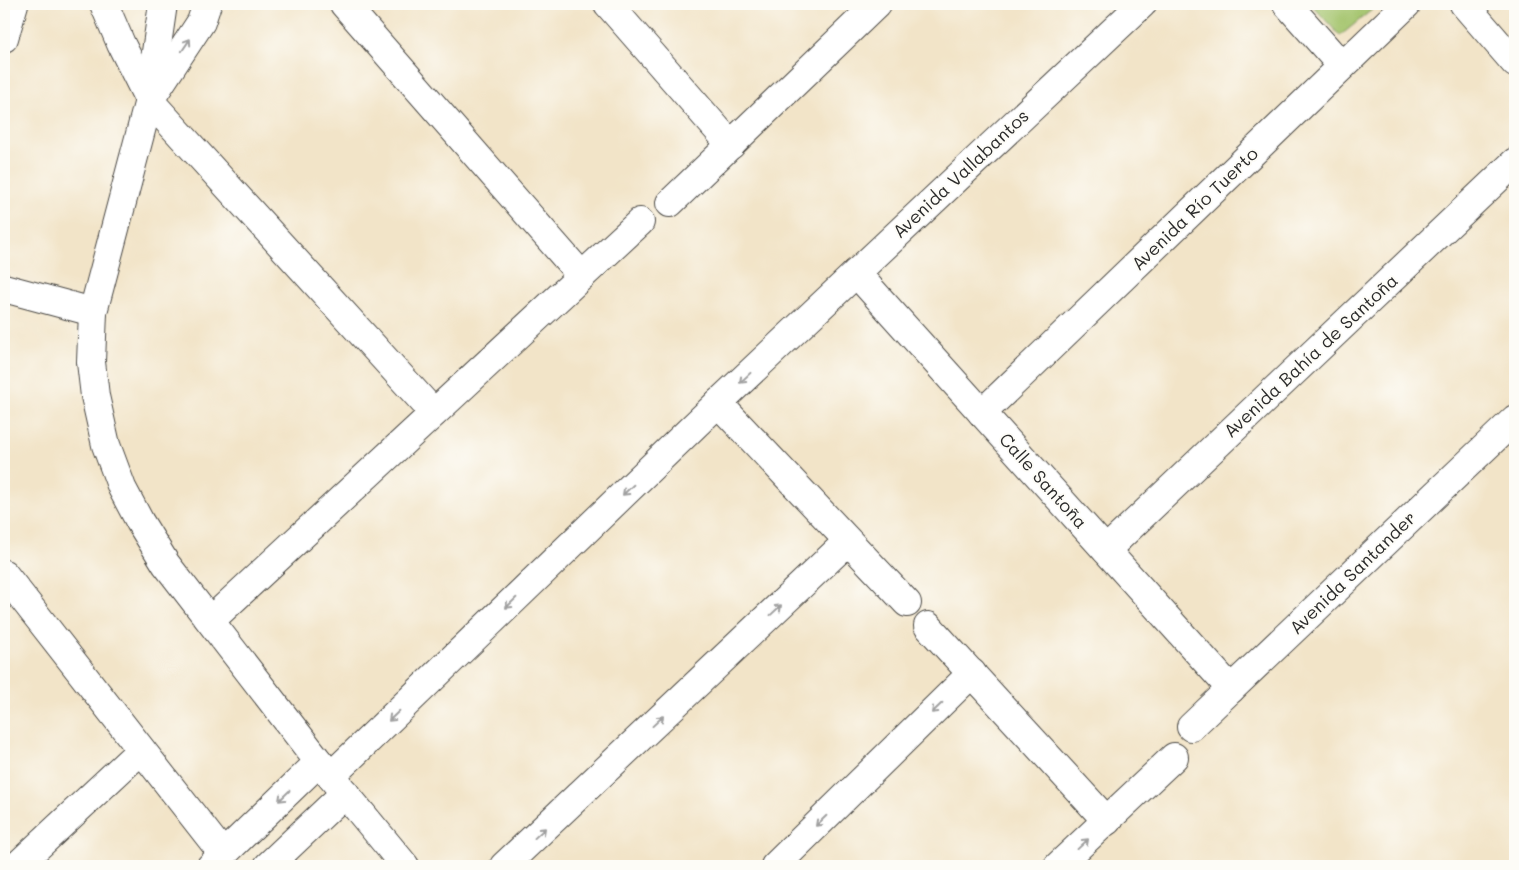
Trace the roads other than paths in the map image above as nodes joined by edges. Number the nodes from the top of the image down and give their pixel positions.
1 (14, 4) edge
2 (104, 4) edge
3 (163, 4) edge
4 (207, 4) edge
5 (344, 4) edge
6 (877, 4) edge
7 (1142, 4) edge
8 (1287, 4) edge
9 (1407, 4) edge
10 (1464, 4) edge
11 (611, 5) edge
12 (4, 38) edge
13 (1515, 63) edge
14 (1342, 66) junction
15 (149, 100) junction
16 (731, 145) junction
17 (1515, 162) edge
18 (670, 203) dead end
19 (640, 222) dead end
20 (856, 273) junction
21 (582, 276) junction
22 (4, 288) edge
23 (92, 312) junction
24 (718, 403) junction
25 (434, 413) junction
26 (982, 413) junction
27 (1515, 419) edge
28 (847, 542) junction
29 (1106, 550) junction
30 (4, 574) edge
31 (907, 603) dead end
32 (211, 620) junction
33 (928, 626) dead end
34 (972, 673) junction
35 (1231, 688) junction
36 (1191, 727) dead end
37 (141, 750) junction
38 (1174, 757) dead end
39 (332, 777) junction
40 (1107, 821) junction
41 (217, 860) edge
42 (17, 866) edge
43 (268, 866) edge
44 (405, 866) edge
45 (504, 866) edge
46 (775, 866) edge
47 (1058, 866) edge

1 - 12 street
2 - 15 street
3 - 15 street
15 -> 4 street
5 - 21 street
6 - 16 street
7 - 20 street, Avenida Vallabantos
8 - 14 street
9 - 14 street, Avenida Río Tuerto
10 - 13 street
11 - 16 street
14 - 26 street, Avenida Río Tuerto
15 - 23 street
15 - 25 street
16 - 18 street
17 - 29 street, Avenida Bahía de Santoña
19 - 21 street
20 -> 24 street, Avenida Vallabantos
20 - 26 street, Calle Santoña
21 - 25 street
22 - 23 street
23 - 32 street
24 - 28 street
24 -> 39 street, Avenida Vallabantos
25 - 32 street
26 - 29 street, Calle Santoña
27 - 35 street, Avenida Santander
28 - 31 street
45 -> 28 street
29 - 35 street, Calle Santoña
30 - 37 street
32 - 39 street
33 - 34 street
34 - 40 street
34 -> 46 street
35 - 36 street, Avenida Santander
37 - 41 street
37 - 42 street
38 - 40 street
39 -> 41 street
39 - 43 street
39 - 44 street
47 -> 40 street

